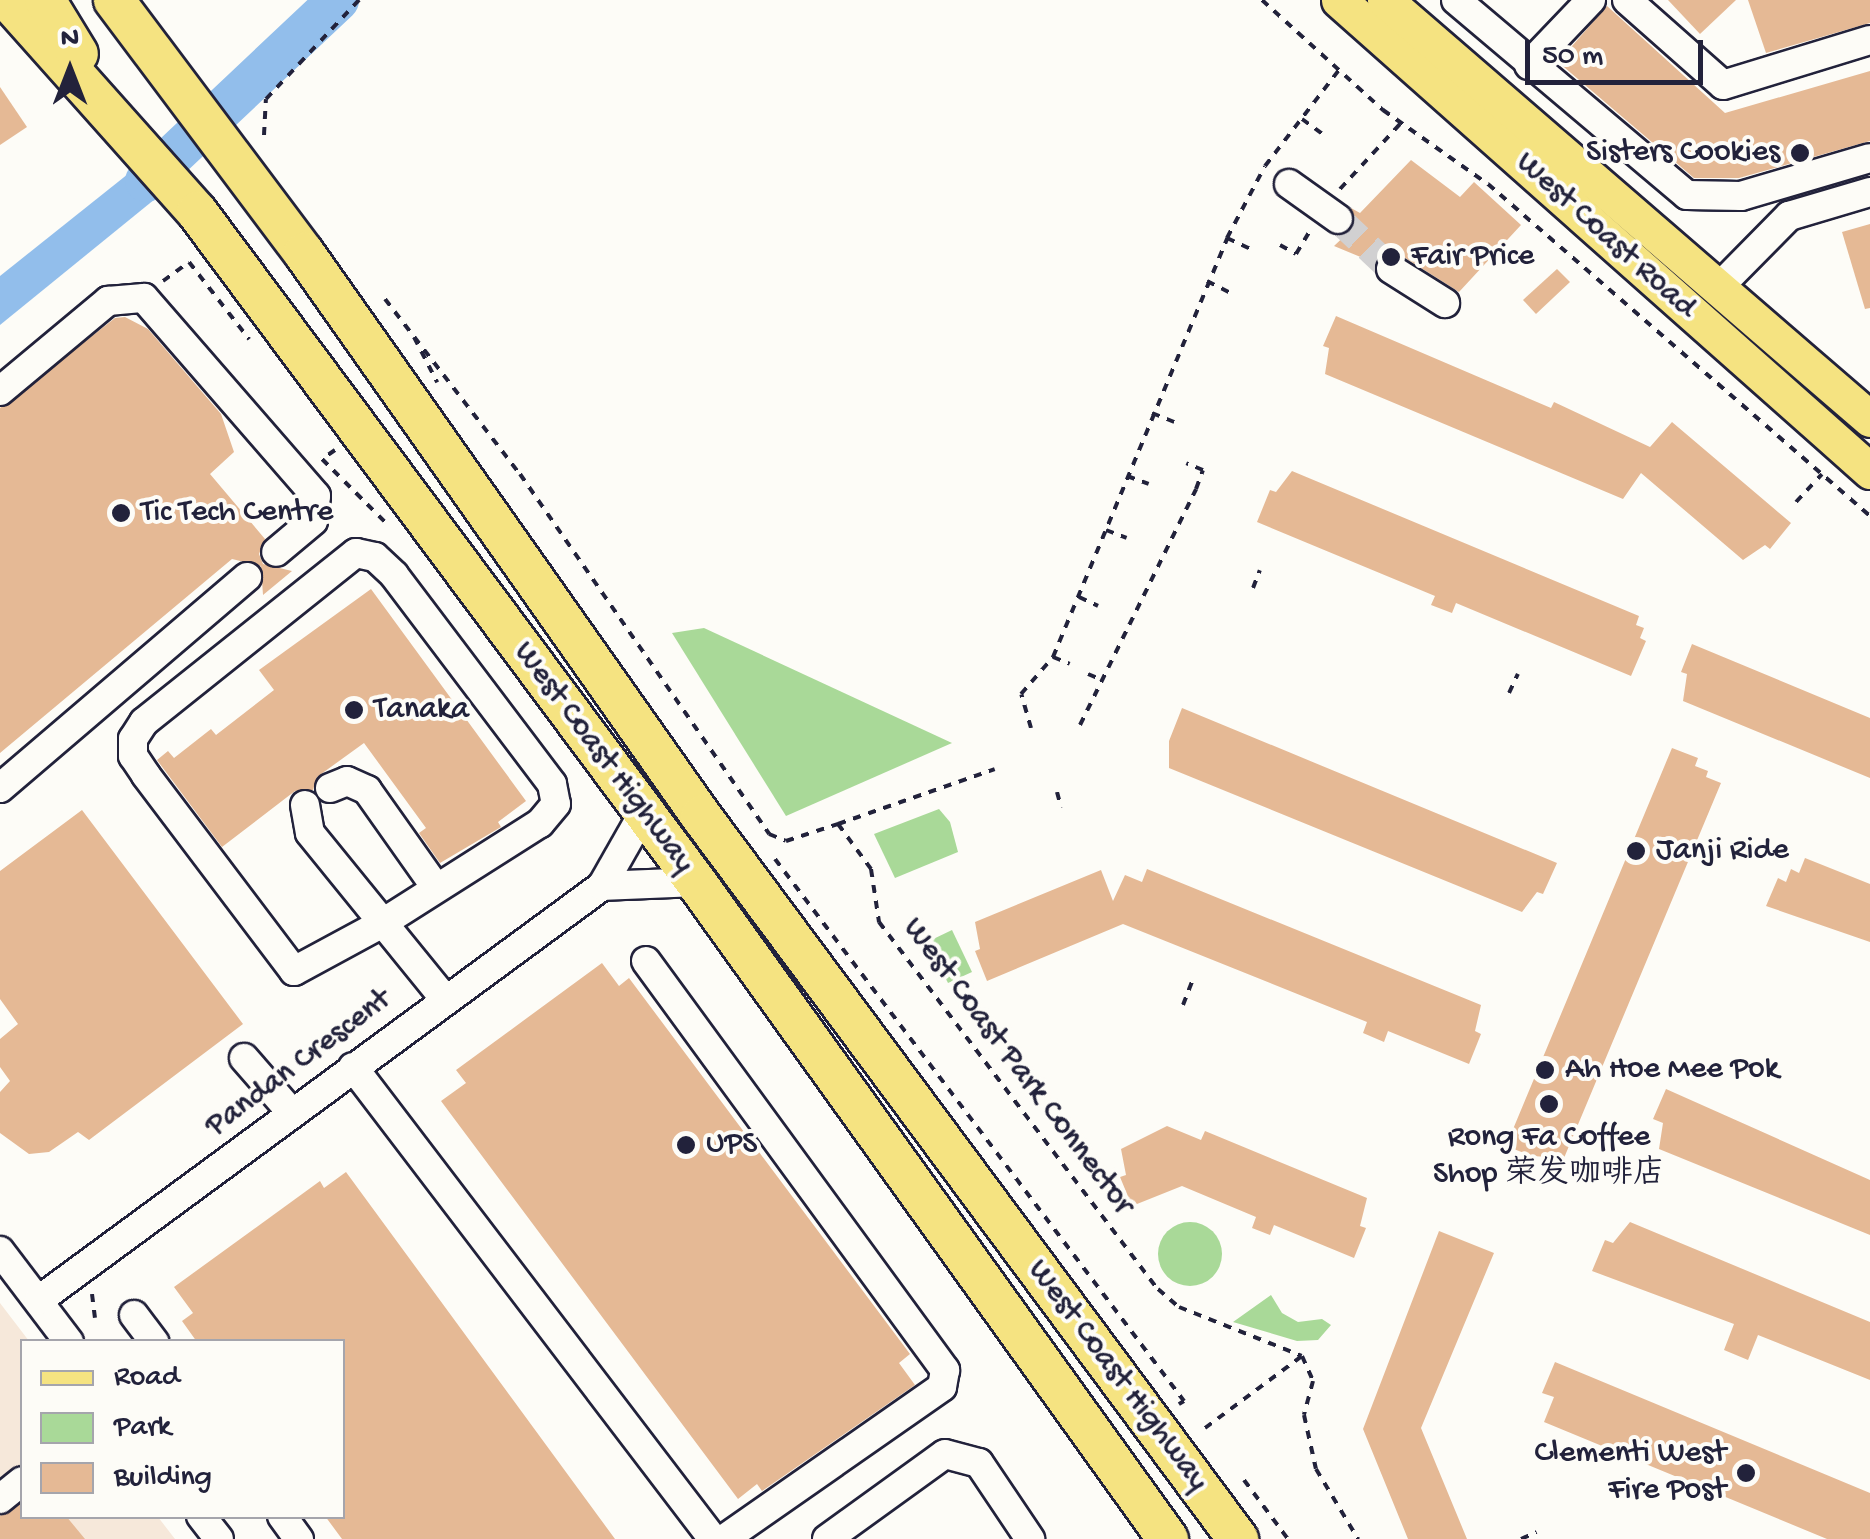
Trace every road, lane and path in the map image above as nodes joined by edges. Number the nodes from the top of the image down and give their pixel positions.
1 (8, 0) edge
2 (45, 0) edge
3 (94, 0) edge
4 (114, 0) edge
5 (360, 0) edge
6 (1262, 0) edge
7 (1340, 0) edge
8 (1384, 0) edge
9 (1456, 0) edge
10 (1590, 0) edge
11 (1627, 0) edge
12 (1870, 40) edge
13 (1339, 70) junction
14 (1537, 73) junction
15 (167, 77) junction
16 (93, 90) junction
17 (1516, 112) junction
18 (1302, 118) junction
19 (264, 135) dead end
20 (1325, 136) dead end
21 (1870, 158) edge
22 (1585, 172) junction
23 (1288, 184) dead end
24 (1781, 184) junction
25 (1870, 192) edge
26 (1564, 200) junction
27 (1789, 216) junction
28 (1338, 219) tunnel mouth
29 (1227, 238) junction
30 (1251, 249) dead end
31 (1391, 269) tunnel mouth
32 (1208, 281) junction
33 (1717, 289) junction
34 (1231, 293) dead end
35 (144, 298) junction
36 (385, 299) dead end
37 (1445, 304) dead end
38 (410, 329) junction
39 (248, 339) dead end
40 (439, 387) dead end
41 (0, 392) edge
42 (1152, 413) junction
43 (1870, 420) edge
44 (1174, 422) dead end
45 (1186, 463) dead end
46 (1870, 471) edge
47 (1822, 474) junction
48 (1127, 476) junction
49 (1149, 484) dead end
50 (1796, 502) dead end
51 (1870, 516) edge
52 (1106, 530) junction
53 (1127, 538) dead end
54 (276, 552) dead end
55 (1260, 570) dead end
56 (248, 577) dead end
57 (1253, 588) dead end
58 (1079, 597) junction
59 (1098, 606) dead end
60 (1053, 657) junction
61 (1070, 664) dead end
62 (1088, 674) dead end
63 (1518, 674) dead end
64 (1102, 680) junction
65 (1509, 693) dead end
66 (1080, 725) dead end
67 (1031, 728) dead end
68 (995, 769) dead end
69 (0, 788) edge
70 (330, 788) dead end
71 (1057, 792) dead end
72 (305, 806) dead end
73 (1061, 807) dead end
74 (644, 812) junction
75 (838, 824) junction
76 (754, 831) dead end
77 (696, 882) junction
78 (435, 886) junction
79 (602, 886) junction
80 (381, 924) junction
81 (646, 962) dead end
82 (1192, 982) dead end
83 (445, 999) junction
84 (1183, 1004) dead end
85 (244, 1058) dead end
86 (353, 1067) junction
87 (292, 1113) junction
88 (0, 1251) edge
89 (1032, 1263) junction
90 (994, 1296) junction
91 (39, 1300) junction
92 (134, 1315) dead end
93 (67, 1339) edge
94 (152, 1339) edge
95 (1302, 1356) junction
96 (1184, 1401) dead end
97 (1205, 1428) dead end
98 (1244, 1480) dead end
99 (20, 1483) edge
100 (0, 1500) edge
101 (1537, 1532) dead end
102 (713, 1539) edge
103 (724, 1539) edge
104 (827, 1539) edge
105 (1030, 1539) edge
106 (1168, 1539) edge
107 (1238, 1539) edge
108 (1288, 1539) edge
109 (1358, 1539) edge
110 (1522, 1539) edge

1 - 16 highway, West Coast Highway
2 - 16 highway
3 - 15 highway
4 - 15 highway, West Coast Highway
5 - 19 path
6 - 13 path
7 - 26 main road, West Coast Road
8 - 17 main road, West Coast Road
9 - 14 street
10 - 14 street
11 - 12 street
13 - 18 path
13 - 47 path
14 - 17 street
14 - 24 street
15 - 89 highway, West Coast Highway
16 - 74 highway, West Coast Highway
17 - 22 main road, West Coast Road
18 - 20 path
18 - 29 path
21 - 24 street
22 - 26 main road
22 - 33 main road, West Coast Road
23 - 28 street
24 - 27 street
25 - 27 street
26 - 46 main road, West Coast Road
27 - 33 street
29 - 30 path
29 - 32 path
31 - 37 street
32 - 34 path
32 - 42 path
33 - 43 main road, West Coast Road
35 - 39 path
35 - 41 street
35 - 54 street
36 - 38 path
38 - 40 path
38 - 75 path
42 - 44 path
42 - 48 path
45 - 64 path
47 - 50 path
47 - 51 path
48 - 49 path
48 - 52 path
52 - 53 path
52 - 58 path
55 - 57 path
56 - 69 street
58 - 59 path
58 - 60 path
60 - 61 path
60 - 67 path
62 - 64 path
63 - 65 path
64 - 66 path
68 - 75 path
70 - 78 street
71 - 73 path
72 - 80 street
74 - 77 highway, West Coast Highway
74 - 79 street, Pandan Crescent
75 - 95 path, West Coast Park Connector
76 - 96 path
77 - 79 street
77 - 90 highway, West Coast Highway
78 - 80 street
78 - 80 street
79 - 83 street, Pandan Crescent
80 - 83 street
81 - 103 street
82 - 84 path
83 - 86 street, Pandan Crescent
85 - 87 street
86 - 87 street, Pandan Crescent
86 - 102 street
87 - 91 street, Pandan Crescent
88 - 91 street
89 - 90 highway
89 - 107 highway, West Coast Highway
90 - 106 highway, West Coast Highway
91 - 93 street
92 - 94 street
95 - 97 path
95 - 109 path
98 - 108 path
99 - 100 street
101 - 110 path
104 - 105 street

